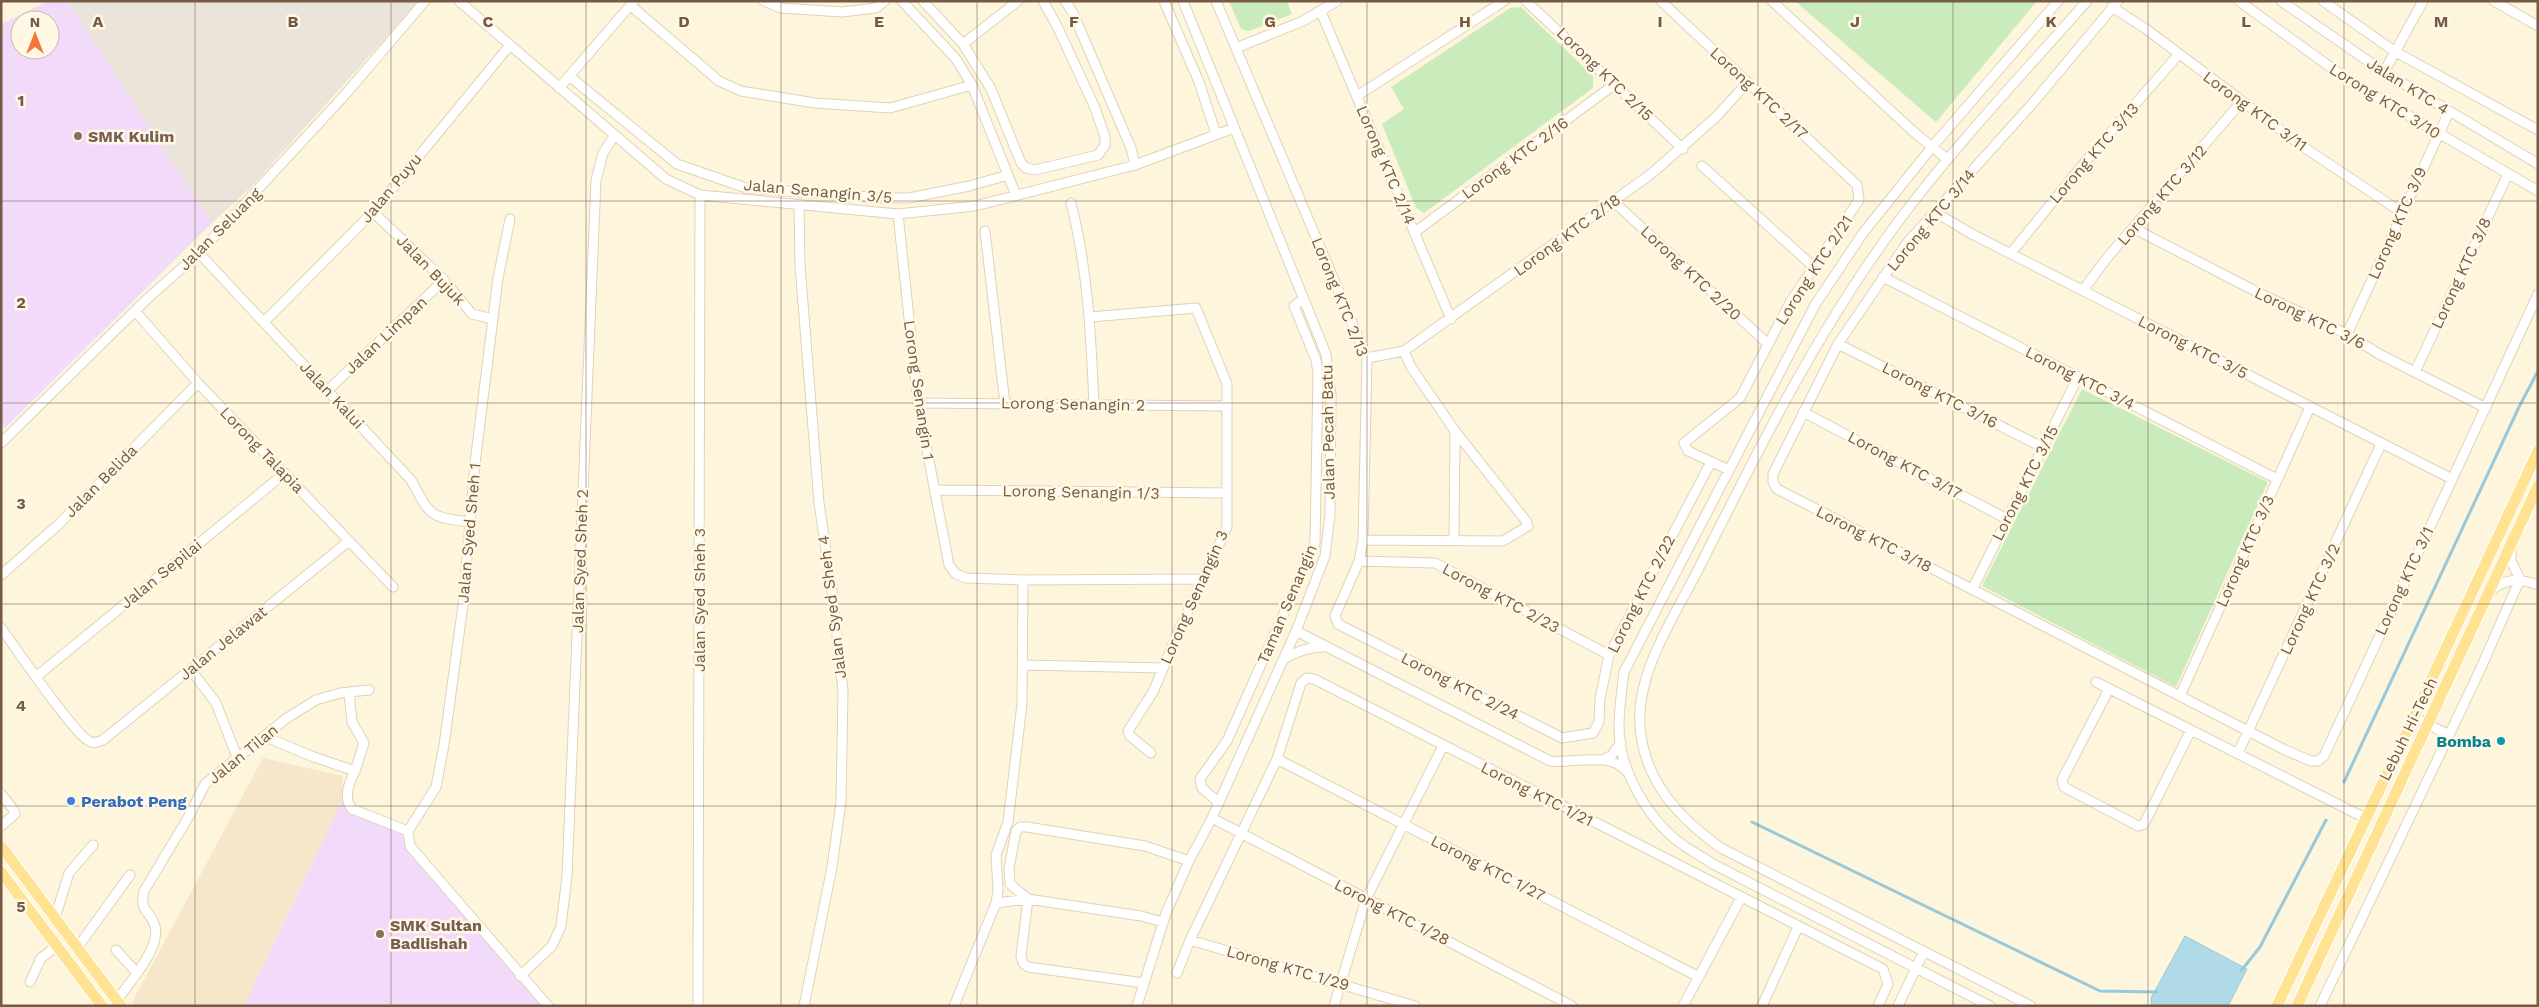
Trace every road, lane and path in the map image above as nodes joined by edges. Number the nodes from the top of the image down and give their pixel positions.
1 (425, 1) edge
2 (459, 1) edge
3 (764, 1) edge
4 (885, 1) edge
5 (902, 1) edge
6 (923, 1) edge
7 (1018, 1) edge
8 (1043, 1) edge
9 (1065, 1) edge
10 (1164, 1) edge
11 (1183, 1) edge
12 (1216, 1) edge
13 (1337, 1) edge
14 (1504, 1) edge
15 (1526, 1) edge
16 (1661, 1) edge
17 (1772, 1) edge
18 (2058, 1) edge
19 (2086, 1) edge
20 (2239, 1) edge
21 (2282, 1) edge
22 (2323, 1) edge
23 (2423, 1) edge
24 (2494, 1) edge
25 (632, 3) edge
26 (2115, 4) edge
27 (1321, 12) junction
28 (2538, 26) edge
29 (964, 44) junction
30 (510, 45) junction
31 (1236, 48) junction
32 (2394, 50) junction
33 (2179, 54) junction
34 (2384, 72) junction
35 (569, 76) junction
36 (1748, 82) junction
37 (1615, 84) junction
38 (972, 85) junction
39 (559, 88) junction
40 (1357, 96) junction
41 (1109, 102) junction
42 (2242, 102) junction
43 (1095, 108) junction
44 (2449, 112) junction
45 (1234, 128) junction
46 (2538, 130) edge
47 (1009, 134) junction
48 (1216, 134) junction
49 (2438, 134) junction
50 (615, 135) junction
51 (994, 141) junction
52 (1932, 148) junction
53 (1682, 149) junction
54 (1947, 159) junction
55 (1135, 164) junction
56 (2538, 164) edge
57 (1702, 166) dead end
58 (2508, 174) junction
59 (1008, 175) junction
60 (1857, 185) joint
61 (2538, 191) edge
62 (700, 195) junction
63 (1016, 195) junction
64 (1614, 202) junction
65 (1071, 203) dead end
66 (799, 205) junction
67 (373, 212) junction
68 (1935, 212) junction
69 (2401, 212) junction
70 (898, 214) junction
71 (510, 220) dead end
72 (2133, 228) junction
73 (985, 231) dead end
74 (1414, 232) junction
75 (199, 253) junction
76 (2011, 253) junction
77 (1815, 268) junction
78 (1883, 277) junction
79 (444, 280) junction
80 (2083, 290) junction
81 (2538, 294) edge
82 (1302, 300) junction
83 (135, 311) junction
84 (1090, 317) junction
85 (1451, 319) junction
86 (493, 320) junction
87 (264, 322) junction
88 (2347, 334) junction
89 (1768, 344) junction
90 (1838, 344) junction
91 (1404, 351) junction
92 (1367, 358) junction
93 (2415, 372) junction
94 (2078, 377) junction
95 (198, 383) junction
96 (328, 390) junction
97 (918, 403) junction
98 (1006, 404) junction
99 (1094, 405) junction
100 (1227, 406) junction
101 (2310, 407) junction
102 (2486, 408) junction
103 (1803, 412) junction
104 (1455, 431) junction
105 (1, 443) edge
106 (2381, 444) junction
107 (2042, 447) junction
108 (2538, 451) edge
109 (1711, 462) junction
110 (1729, 470) junction
111 (285, 473) junction
112 (2277, 479) junction
113 (2452, 479) junction
114 (2538, 486) edge
115 (1777, 489) joint
116 (935, 490) junction
117 (1227, 493) junction
118 (2007, 519) junction
119 (470, 522) junction
120 (1364, 540) junction
121 (1454, 540) junction
122 (349, 541) junction
123 (2511, 544) junction
124 (1359, 561) junction
125 (1, 575) edge
126 (1203, 579) junction
127 (2520, 579) junction
128 (1022, 580) junction
129 (2538, 586) edge
130 (393, 587) dead end
131 (1972, 590) junction
132 (2487, 594) junction
133 (1335, 616) joint
134 (1, 628) edge
135 (1296, 632) junction
136 (1326, 647) junction
137 (1609, 655) junction
138 (1284, 659) junction
139 (1023, 665) junction
140 (1163, 668) junction
141 (191, 670) junction
142 (37, 676) junction
143 (2096, 682) dead end
144 (2109, 689) junction
145 (369, 690) dead end
146 (349, 692) junction
147 (2180, 696) junction
148 (2414, 717) junction
149 (2428, 725) junction
150 (2191, 730) junction
151 (2248, 730) junction
152 (1593, 733) joint
153 (2447, 734) junction
154 (266, 737) junction
155 (1621, 742) junction
156 (1443, 746) junction
157 (1151, 753) dead end
158 (2238, 753) junction
159 (238, 758) junction
160 (1278, 758) junction
161 (1603, 760) junction
162 (355, 771) junction
163 (1631, 778) junction
164 (1, 794) edge
165 (1219, 803) junction
166 (1212, 818) junction
167 (2365, 818) junction
168 (1404, 824) junction
169 (1, 826) edge
170 (1243, 834) junction
171 (408, 835) junction
172 (93, 845) dead end
173 (1, 846) edge
174 (1189, 861) junction
175 (1, 872) edge
176 (130, 875) dead end
177 (1366, 898) junction
178 (1741, 898) junction
179 (1028, 900) junction
180 (996, 903) junction
181 (54, 918) junction
182 (1162, 922) junction
183 (1798, 927) junction
184 (1190, 940) junction
185 (57, 946) junction
186 (77, 948) junction
187 (116, 950) dead end
188 (1924, 951) junction
189 (1916, 967) junction
190 (137, 973) junction
191 (1177, 973) dead end
192 (520, 976) junction
193 (1699, 977) junction
194 (30, 982) dead end
195 (1144, 983) junction
196 (1340, 984) junction
197 (119, 1003) edge
198 (102, 1006) edge
199 (548, 1006) edge
200 (698, 1006) edge
201 (804, 1006) edge
202 (954, 1006) edge
203 (1137, 1006) edge
204 (1334, 1006) edge
205 (1416, 1006) edge
206 (1572, 1006) edge
207 (1683, 1006) edge
208 (1762, 1006) edge
209 (1878, 1006) edge
210 (1898, 1006) edge
211 (1990, 1006) edge
212 (2031, 1006) edge
213 (2277, 1006) edge
214 (2297, 1006) edge
215 (2320, 1006) edge

1 - 75 street, Jalan Seluang
2 - 30 street
3 - 4 street
5 - 38 street
6 - 29 street
7 - 29 street
8 - 43 street
9 - 41 street
10 - 48 street
11 - 45 street, Jalan Pecah Batu
12 - 31 street, Lorong KTC 2/13
13 - 27 street
14 - 40 street
15 - 37 street, Lorong KTC 2/15
16 - 36 street, Lorong KTC 2/17
17 - 52 street
18 - 52 street
19 - 54 street
20 - 49 street, Lorong KTC 3/10
21 - 34 street, Jalan KTC 4
22 - 32 street
23 - 32 street
24 - 28 street
25 - 35 street
25 - 38 street
26 - 33 street, Lorong KTC 3/11
26 - 68 street, Lorong KTC 3/14
27 - 31 street
27 - 40 street, Lorong KTC 2/14
29 - 47 street
30 - 39 street
30 - 67 street, Jalan Puyu
31 - 92 street, Lorong KTC 2/13
32 - 34 street
32 - 46 street
33 - 42 street, Lorong KTC 3/11
33 - 76 street, Lorong KTC 3/13
34 - 44 street, Jalan KTC 4
35 - 39 street
35 - 59 street, Jalan Senangin 3/5
36 - 53 street, Lorong KTC 2/18
36 - 60 street, Lorong KTC 2/17
37 - 53 street, Lorong KTC 2/15
37 - 74 street, Lorong KTC 2/16
38 - 51 street
39 - 50 street
40 - 74 street, Lorong KTC 2/14
41 - 43 street
41 - 55 street
42 - 69 street, Lorong KTC 3/11
42 - 72 street, Lorong KTC 3/12
43 - 47 street
44 - 49 street, Lorong KTC 3/9
44 - 56 street, Jalan KTC 4
45 - 48 street
45 - 82 street, Jalan Pecah Batu
47 - 51 street
48 - 55 street
49 - 58 street, Lorong KTC 3/10
49 - 69 street, Lorong KTC 3/9
50 - 62 street
50 - 192 street, Jalan Syed Sheh 2
51 - 59 street
52 - 54 street
52 - 110 street
53 - 64 street, Lorong KTC 2/18
54 - 188 street
55 - 63 street
57 - 77 street
58 - 61 street, Lorong KTC 3/10
58 - 93 street, Lorong KTC 3/8
59 - 63 street
60 - 77 street, Lorong KTC 2/21
62 - 66 street
62 - 200 street, Jalan Syed Sheh 3
63 - 70 street
64 - 85 street, Lorong KTC 2/18
64 - 89 street, Lorong KTC 2/20
65 - 84 street
66 - 70 street
66 - 201 street, Jalan Syed Sheh 4
67 - 79 street, Jalan Bujuk
67 - 87 street, Jalan Puyu
68 - 76 street, Lorong KTC 3/5
68 - 78 street, Lorong KTC 3/14
69 - 88 street, Lorong KTC 3/9
70 - 97 street, Lorong Senangin 1
71 - 86 street, Jalan Syed Sheh 1
72 - 80 street, Lorong KTC 3/12
72 - 88 street, Lorong KTC 3/6
73 - 98 street
74 - 85 street, Lorong KTC 2/14
75 - 83 street, Jalan Seluang
75 - 87 street, Jalan Kalui
76 - 80 street, Lorong KTC 3/5
77 - 89 street, Lorong KTC 2/21
78 - 90 street, Lorong KTC 3/14
78 - 94 street, Lorong KTC 3/4
79 - 86 street, Jalan Bujuk
79 - 96 street, Jalan Limpan
80 - 101 street, Lorong KTC 3/5
81 - 102 street, Lorong KTC 3/1
82 - 135 street, Jalan Pecah Batu
82 - 165 street, Taman Senangin
83 - 95 street, Lorong Talapia
83 - 105 street, Jalan Seluang
84 - 99 street
84 - 100 street, Lorong Senangin 3
85 - 91 street, Lorong KTC 2/18
86 - 119 street, Jalan Syed Sheh 1
87 - 96 street, Jalan Kalui
88 - 93 street, Lorong KTC 3/6
89 - 109 street, Lorong KTC 2/21
90 - 103 street, Lorong KTC 3/14
90 - 107 street, Lorong KTC 3/16
91 - 92 street, Lorong KTC 2/18
91 - 104 street
92 - 120 street, Lorong KTC 2/13
93 - 102 street, Lorong KTC 3/6
94 - 107 street, Lorong KTC 3/15
94 - 112 street, Lorong KTC 3/4
95 - 111 street, Lorong Talapia
95 - 125 street, Jalan Belida
96 - 119 street, Jalan Kalui
97 - 98 street, Lorong Senangin 2
97 - 116 street, Lorong Senangin 1
98 - 99 street, Lorong Senangin 2
99 - 100 street, Lorong Senangin 2
100 - 117 street, Lorong Senangin 3
101 - 106 street, Lorong KTC 3/5
101 - 112 street, Lorong KTC 3/3
102 - 113 street, Lorong KTC 3/1
103 - 115 street, Lorong KTC 3/14
103 - 118 street, Lorong KTC 3/17
104 - 121 street
104 - 121 street
106 - 113 street, Lorong KTC 3/5
106 - 151 street, Lorong KTC 3/2
107 - 118 street, Lorong KTC 3/15
108 - 148 main road, Lebuh Hi-Tech
109 - 110 street
109 - 137 street, Lorong KTC 2/22
110 - 155 street
111 - 122 street, Lorong Talapia
111 - 142 street, Jalan Sepilai
112 - 147 street, Lorong KTC 3/3
113 - 151 street, Lorong KTC 3/1
114 - 123 main road, Lebuh Hi-Tech
115 - 131 street, Lorong KTC 3/18
116 - 117 street, Lorong Senangin 1/3
116 - 128 street, Lorong Senangin 1
117 - 126 street, Lorong Senangin 3
118 - 131 street, Lorong KTC 3/15
119 - 171 street, Jalan Syed Sheh 1
120 - 121 street
120 - 124 street, Lorong KTC 2/13
122 - 130 street, Lorong Talapia
122 - 141 street, Jalan Jelawat
123 - 127 street
123 - 132 main road, Lebuh Hi-Tech
124 - 133 street, Lorong KTC 2/13
124 - 137 street, Lorong KTC 2/23
126 - 128 street
126 - 140 street, Lorong Senangin 3
127 - 129 street
127 - 132 street
127 - 153 street
128 - 139 street
131 - 147 street
132 - 149 main road, Lebuh Hi-Tech
133 - 152 street, Lorong KTC 2/24
134 - 142 street
135 - 136 street
135 - 138 street, Jalan Pecah Batu
136 - 138 street
136 - 161 street
137 - 152 street, Lorong KTC 2/22
138 - 165 street, Jalan Pecah Batu
139 - 140 street
139 - 180 street
140 - 157 street, Lorong Senangin 3
141 - 142 street, Jalan Jelawat
141 - 159 street
143 - 144 street
144 - 150 street
144 - 150 street
145 - 146 street, Jalan Tilan
146 - 154 street, Jalan Tilan
146 - 162 street
147 - 151 street
148 - 149 street
148 - 167 main road, Lebuh Hi-Tech
149 - 153 street
149 - 214 main road, Lebuh Hi-Tech
150 - 158 street
151 - 158 street, Lorong KTC 3/2
153 - 215 street
154 - 159 street, Jalan Tilan
154 - 162 street
155 - 161 street
155 - 163 street
156 - 160 street, Lorong KTC 1/21
156 - 168 street
156 - 178 street, Lorong KTC 1/21
158 - 167 street
159 - 190 street, Jalan Tilan
160 - 168 street, Lorong KTC 1/27
160 - 170 street, Lorong KTC 1/21
161 - 163 street
162 - 171 street
163 - 189 street
164 - 169 street
165 - 166 street, Jalan Pecah Batu
166 - 170 street, Lorong KTC 1/28
166 - 174 street, Jalan Pecah Batu
167 - 213 main road, Lebuh Hi-Tech
168 - 177 street
168 - 193 street, Lorong KTC 1/27
170 - 177 street, Lorong KTC 1/28
170 - 184 street, Lorong KTC 1/21
171 - 192 street
172 - 181 street
173 - 181 main road
174 - 179 street
174 - 182 street, Jalan Pecah Batu
175 - 185 main road
176 - 186 street
177 - 196 street
177 - 206 street, Lorong KTC 1/28
178 - 183 street, Lorong KTC 1/21
178 - 193 street
179 - 180 street
179 - 182 street
179 - 195 street
180 - 202 street
181 - 186 main road
182 - 195 street, Jalan Pecah Batu
183 - 208 street
183 - 209 street, Lorong KTC 1/21
184 - 191 street, Lorong KTC 1/21
184 - 196 street, Lorong KTC 1/29
185 - 194 street
185 - 198 main road
186 - 197 main road
187 - 190 street
188 - 189 street
188 - 212 street
189 - 210 street
189 - 211 street
190 - 197 street, Jalan Tilan
192 - 199 street
193 - 207 street
195 - 203 street, Jalan Pecah Batu
196 - 204 street
196 - 205 street, Lorong KTC 1/29

